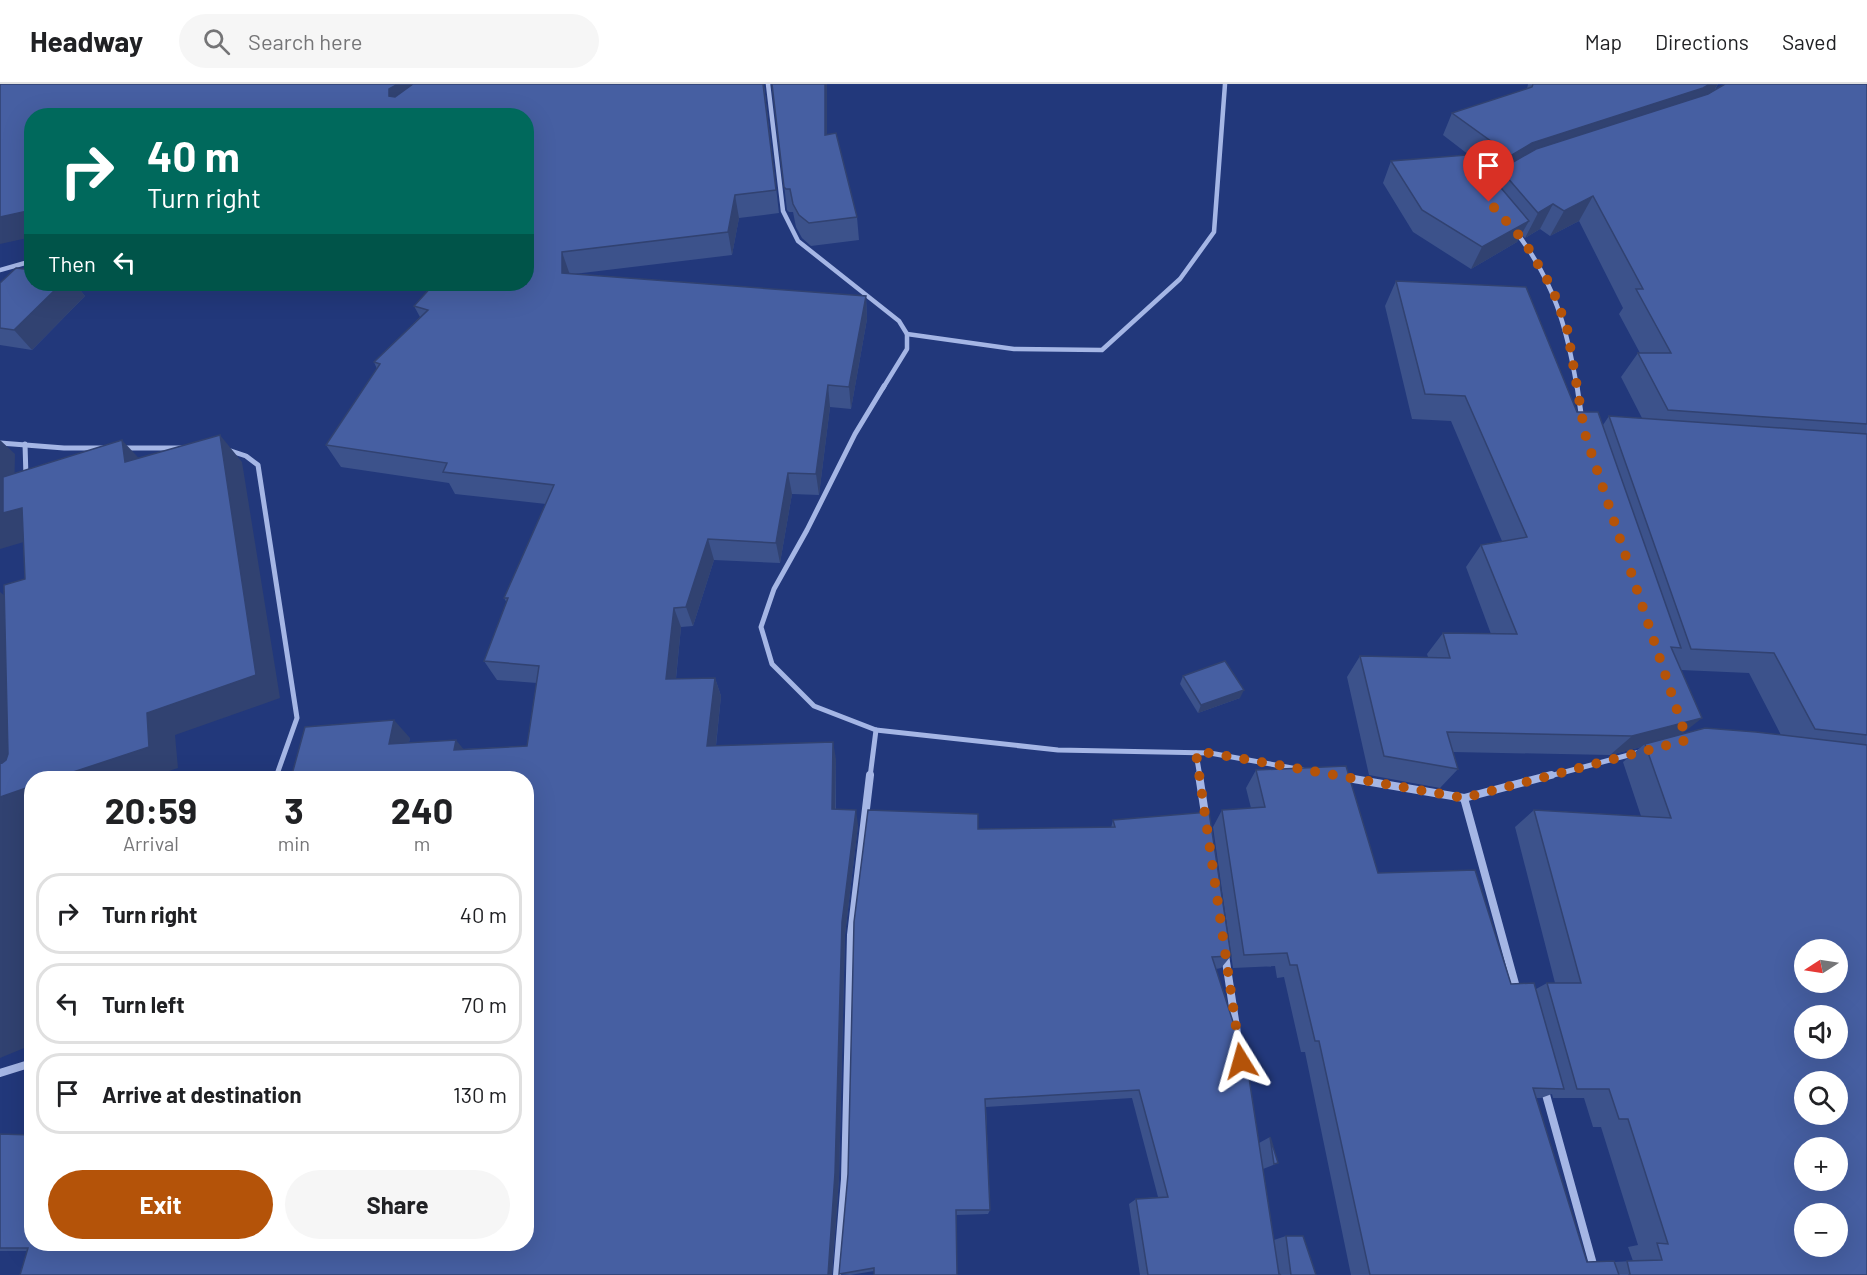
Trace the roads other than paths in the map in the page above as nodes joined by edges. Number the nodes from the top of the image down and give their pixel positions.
1 (768, 84) edge
2 (1225, 84) edge
3 (1510, 225) edge
4 (24, 263) edge
5 (0, 270) edge
6 (907, 334) junction
7 (1583, 422) edge
8 (0, 443) edge
9 (25, 444) junction
10 (190, 448) edge
11 (213, 448) edge
12 (27, 480) edge
13 (876, 730) junction
14 (1653, 748) edge
15 (1196, 753) junction
16 (278, 771) edge
17 (1316, 772) edge
18 (1339, 776) edge
19 (1464, 798) junction
20 (1206, 824) edge
21 (1224, 943) edge
22 (1520, 1002) edge
23 (1239, 1050) edge
24 (24, 1066) edge
25 (0, 1073) edge
26 (1542, 1082) edge
27 (837, 1275) edge
28 (1596, 1275) edge

1 - 6 street
2 - 6 street
3 - 7 street
4 - 5 street
6 - 13 street
8 - 9 street
9 - 10 street
9 - 12 street
11 - 16 street
13 - 15 street
13 - 27 street
14 - 19 street
15 - 17 street
15 - 20 street
18 - 19 street
19 - 22 street
21 - 23 street
24 - 25 street
26 - 28 street

